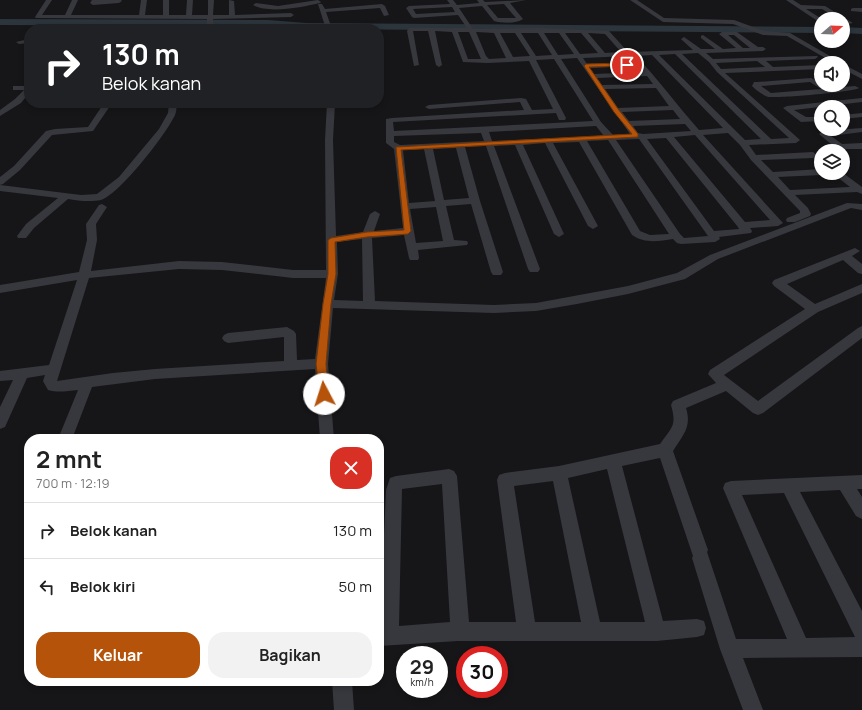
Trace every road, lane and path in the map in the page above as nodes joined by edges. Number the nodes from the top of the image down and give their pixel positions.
1 (49, 0) edge
2 (75, 0) edge
3 (119, 0) edge
4 (144, 0) edge
5 (166, 0) edge
6 (190, 0) edge
7 (211, 0) edge
8 (379, 0) edge
9 (523, 0) edge
10 (633, 0) edge
11 (789, 0) edge
12 (813, 0) edge
13 (231, 1) edge
14 (318, 1) edge
15 (94, 2) edge
16 (485, 2) edge
17 (508, 2) edge
18 (256, 4) dead end
19 (453, 4) edge
20 (382, 6) junction
21 (823, 6) junction
22 (288, 7) dead end
23 (800, 7) junction
24 (853, 10) dead end
25 (862, 10) edge
26 (324, 11) junction
27 (116, 12) junction
28 (833, 12) edge
29 (459, 13) junction
30 (386, 15) dead end
31 (291, 16) dead end
32 (814, 16) edge
33 (66, 17) junction
34 (86, 17) junction
35 (142, 17) junction
36 (166, 17) junction
37 (189, 17) junction
38 (232, 17) junction
39 (256, 17) junction
40 (210, 23) edge
41 (327, 24) edge
42 (431, 29) junction
43 (454, 29) junction
44 (471, 30) junction
45 (539, 30) junction
46 (496, 31) junction
47 (517, 31) junction
48 (561, 31) junction
49 (583, 31) junction
50 (703, 37) dead end
51 (684, 39) dead end
52 (24, 41) edge
53 (19, 42) dead end
54 (759, 49) junction
55 (721, 50) junction
56 (742, 50) junction
57 (699, 51) junction
58 (676, 52) junction
59 (653, 53) junction
60 (628, 54) junction
61 (603, 55) junction
62 (579, 56) junction
63 (827, 56) edge
64 (555, 57) junction
65 (814, 57) edge
66 (532, 58) junction
67 (759, 59) junction
68 (777, 59) junction
69 (511, 60) junction
70 (487, 61) junction
71 (711, 61) junction
72 (640, 64) junction
73 (416, 65) dead end
74 (439, 65) dead end
75 (586, 66) junction
76 (814, 67) edge
77 (772, 69) junction
78 (850, 70) edge
79 (719, 71) junction
80 (649, 74) junction
81 (593, 76) junction
82 (862, 77) edge
83 (659, 86) junction
84 (24, 87) edge
85 (600, 87) junction
86 (16, 88) dead end
87 (860, 89) edge
88 (850, 90) edge
89 (830, 91) joint
90 (24, 94) edge
91 (862, 100) edge
92 (850, 101) edge
93 (814, 105) edge
94 (429, 107) dead end
95 (105, 108) edge
96 (172, 108) edge
97 (331, 108) edge
98 (675, 108) junction
99 (616, 110) junction
100 (558, 111) junction
101 (529, 112) junction
102 (0, 114) edge
103 (862, 115) edge
104 (850, 116) edge
105 (814, 119) edge
106 (687, 121) junction
107 (598, 123) junction
108 (626, 124) junction
109 (566, 125) junction
110 (484, 130) junction
111 (729, 130) junction
112 (862, 130) edge
113 (698, 133) junction
114 (389, 134) junction
115 (638, 135) junction
116 (668, 135) junction
117 (610, 137) junction
118 (577, 139) junction
119 (547, 140) junction
120 (796, 140) junction
121 (518, 142) junction
122 (769, 142) junction
123 (489, 143) junction
124 (743, 144) junction
125 (460, 145) junction
126 (862, 146) edge
127 (428, 147) junction
128 (398, 148) junction
129 (813, 155) joint
130 (754, 158) junction
131 (814, 172) edge
132 (770, 175) junction
133 (847, 180) edge
134 (0, 182) edge
135 (0, 188) edge
136 (861, 190) edge
137 (787, 193) junction
138 (66, 196) junction
139 (475, 201) junction
140 (439, 204) junction
141 (406, 206) junction
142 (102, 207) dead end
143 (862, 207) edge
144 (375, 214) dead end
145 (778, 223) junction
146 (593, 226) dead end
147 (742, 226) junction
148 (408, 231) junction
149 (559, 234) dead end
150 (712, 234) junction
151 (367, 235) junction
152 (22, 236) dead end
153 (676, 236) junction
154 (331, 240) junction
155 (463, 243) dead end
156 (449, 244) junction
157 (411, 246) junction
158 (855, 251) dead end
159 (844, 255) junction
160 (414, 258) dead end
161 (534, 269) dead end
162 (862, 270) edge
163 (497, 272) dead end
164 (332, 274) junction
165 (84, 275) junction
166 (862, 288) edge
167 (0, 289) edge
168 (327, 304) junction
169 (370, 305) junction
170 (814, 309) junction
171 (862, 331) edge
172 (228, 338) dead end
173 (321, 364) junction
174 (291, 366) junction
175 (54, 369) junction
176 (22, 374) junction
177 (0, 376) edge
178 (87, 383) junction
179 (727, 385) junction
180 (0, 423) edge
181 (67, 434) edge
182 (327, 434) edge
183 (665, 450) junction
184 (613, 461) junction
185 (559, 473) junction
186 (862, 482) edge
187 (844, 483) junction
188 (788, 485) junction
189 (862, 511) edge
190 (697, 628) dead end
191 (862, 630) edge
192 (527, 631) junction
193 (592, 631) junction
194 (460, 632) junction
195 (657, 632) junction
196 (384, 636) edge
197 (862, 647) edge
198 (801, 648) junction
199 (730, 649) junction
200 (342, 686) edge
201 (344, 710) edge
202 (753, 710) edge

1 - 33 street
2 - 33 street
3 - 15 street
3 - 27 street
4 - 35 street
5 - 36 street
6 - 37 street
7 - 40 street
8 - 20 street
9 - 17 street
10 - 63 street
11 - 23 street
12 - 21 street
13 - 38 street
14 - 18 street
14 - 26 street
15 - 34 street
16 - 17 street
16 - 17 street
16 - 19 street
19 - 29 street
19 - 29 street
20 - 26 street
20 - 30 street
21 - 23 street
21 - 28 street
22 - 39 street
23 - 32 street
24 - 25 street
26 - 41 street
27 - 34 street
27 - 35 street
29 - 44 street
31 - 39 street
33 - 34 street
35 - 36 street
36 - 37 street
37 - 40 street
38 - 39 street
38 - 40 street
42 - 43 street
42 - 73 street
42 - 74 street
43 - 44 street
43 - 70 street
44 - 46 street
44 - 70 street
45 - 47 street
45 - 48 street
45 - 64 street
46 - 47 street
46 - 69 street
47 - 66 street
48 - 49 street
48 - 62 street
49 - 60 street
49 - 61 street
50 - 55 street
51 - 57 street
52 - 53 street
54 - 56 street
54 - 56 street
54 - 68 street
55 - 56 street
55 - 57 street
57 - 58 street
57 - 71 street
58 - 59 street
58 - 122 street
59 - 60 street
59 - 111 street
60 - 61 street
60 - 72 street
61 - 62 street
62 - 64 street
62 - 75 street
64 - 66 street
64 - 107 street
65 - 68 street
66 - 69 street
66 - 100 street
67 - 68 street
67 - 71 street
67 - 77 street
69 - 70 street
71 - 79 street
72 - 75 street
72 - 80 street
75 - 81 street
76 - 77 street
77 - 79 street
78 - 82 street
79 - 120 street
80 - 81 street
80 - 83 street
81 - 85 street
83 - 85 street
83 - 98 street
84 - 86 street
85 - 99 street
87 - 88 street
89 - 89 street
90 - 102 street
91 - 92 street
93 - 105 street
94 - 101 street
95 - 134 street
96 - 138 street
97 - 154 street
98 - 99 street
98 - 106 street
99 - 108 street
100 - 101 street
100 - 109 street
101 - 114 street
103 - 104 street
106 - 108 street
106 - 113 street
107 - 109 street
107 - 117 street
108 - 115 street
109 - 110 street
109 - 118 street
110 - 114 street
110 - 123 street
111 - 113 street
111 - 124 street
112 - 126 street
113 - 116 street
113 - 145 street
114 - 128 street
115 - 116 street
115 - 117 street
115 - 150 street
116 - 147 street
117 - 118 street
117 - 153 street
118 - 119 street
118 - 153 street
119 - 121 street
119 - 146 street
120 - 122 street
120 - 129 street
121 - 123 street
121 - 149 street
122 - 124 street
123 - 125 street
123 - 161 street
124 - 130 street
125 - 127 street
125 - 139 street
127 - 128 street
127 - 140 street
128 - 141 street
129 - 130 street
130 - 132 street
131 - 132 street
132 - 137 street
133 - 136 street
135 - 138 street
136 - 137 street
137 - 145 street
138 - 152 street
139 - 140 street
139 - 163 street
140 - 141 street
140 - 156 street
141 - 148 street
142 - 165 street
143 - 169 street
144 - 151 street
145 - 147 street
147 - 150 street
148 - 151 street
148 - 157 street
150 - 153 street
151 - 154 street
151 - 169 street
154 - 164 street
155 - 156 street
156 - 157 street
157 - 160 street
158 - 159 street
159 - 162 street
159 - 170 street
164 - 165 street
164 - 168 street
165 - 167 street
165 - 175 street
166 - 170 street
168 - 169 street
168 - 173 street
170 - 179 street
171 - 179 street
172 - 174 street
173 - 174 street
173 - 182 street
174 - 178 street
175 - 176 street
175 - 178 street
176 - 177 street
176 - 180 street
178 - 181 street
179 - 183 street
183 - 184 street
183 - 199 street
184 - 185 street
184 - 195 street
185 - 192 street
185 - 193 street
186 - 187 street
187 - 188 street
187 - 189 street
188 - 191 street
188 - 198 street
190 - 195 street
192 - 193 street
192 - 194 street
193 - 195 street
194 - 196 street
194 - 196 street
197 - 198 street
198 - 199 street
199 - 202 street
200 - 201 street

